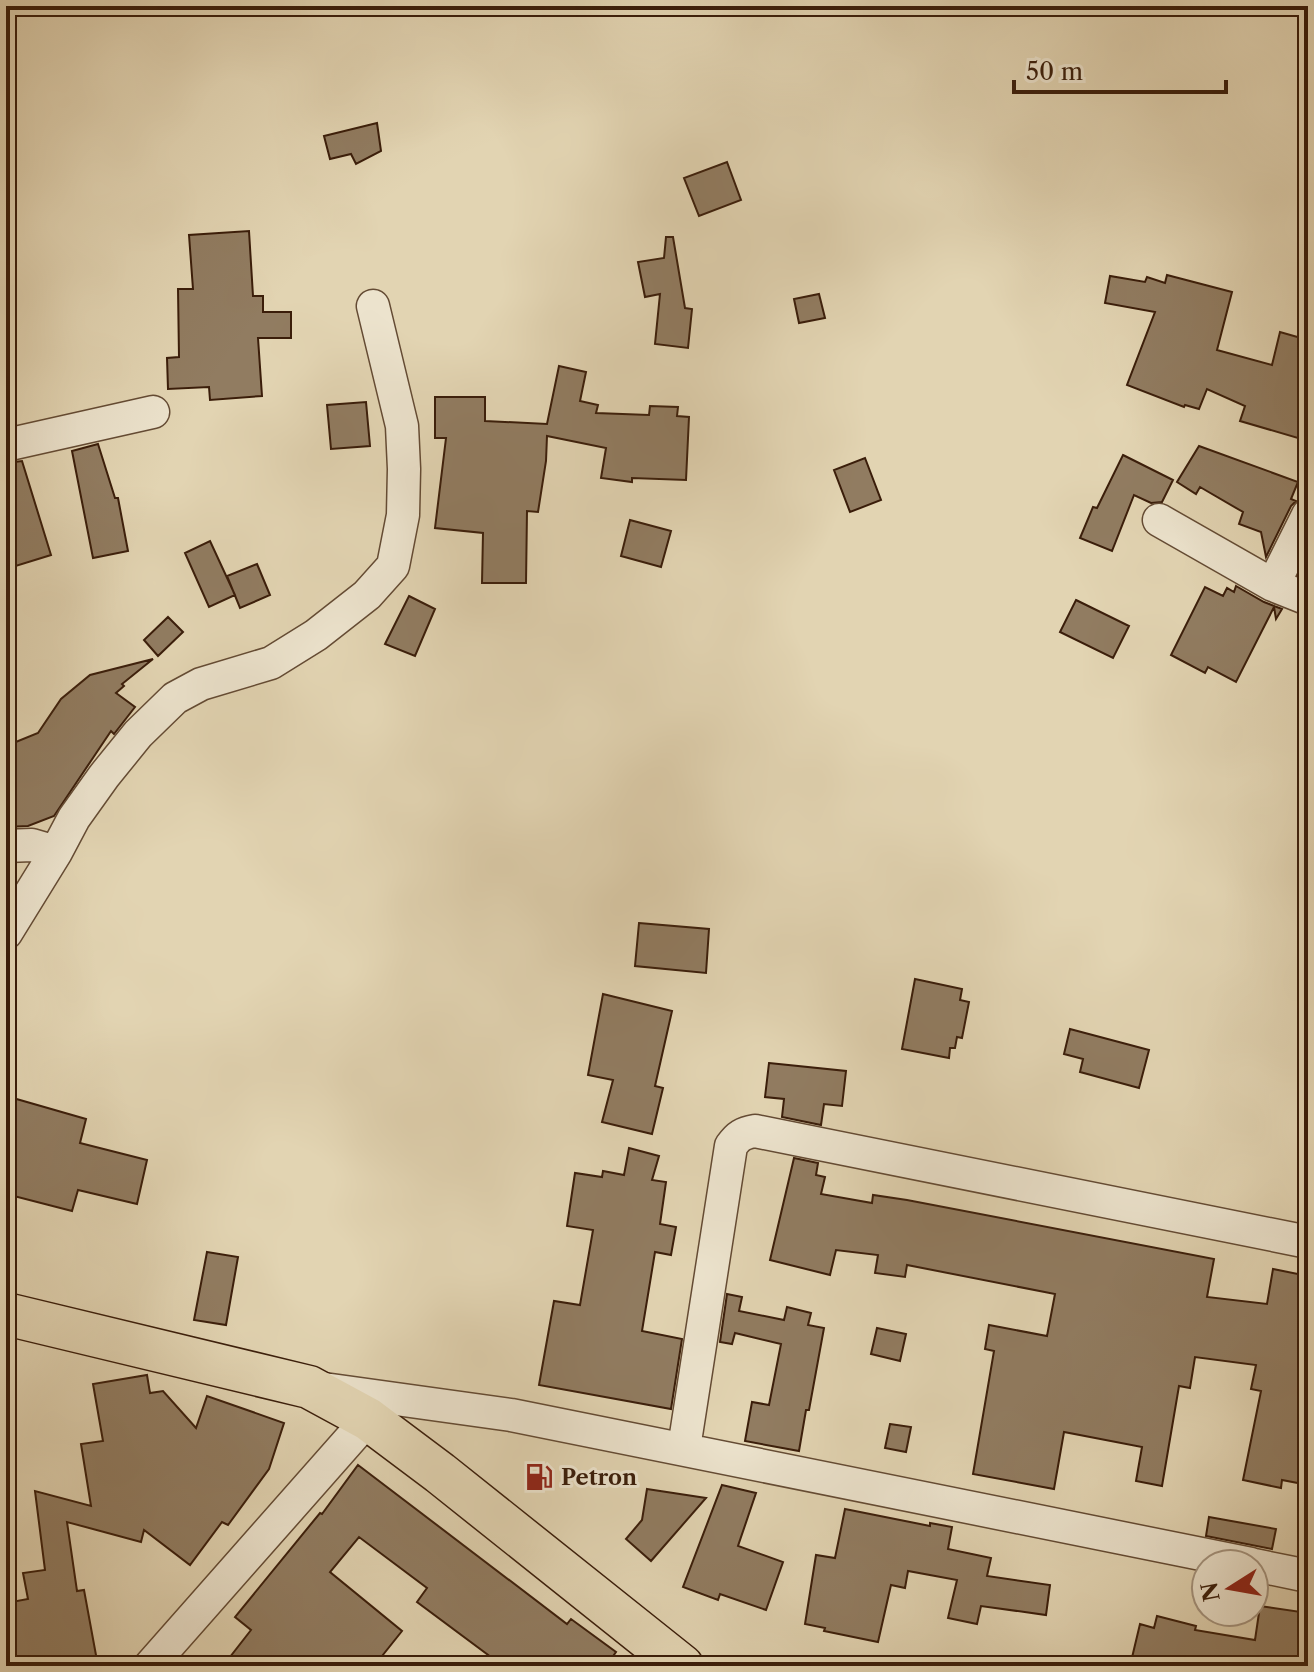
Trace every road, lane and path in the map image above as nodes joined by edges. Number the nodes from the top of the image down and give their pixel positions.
1 (373, 306) dead end
2 (153, 412) dead end
3 (6, 445) edge
4 (1308, 515) edge
5 (1159, 520) dead end
6 (1273, 585) junction
7 (1308, 599) edge
8 (6, 846) edge
9 (56, 852) junction
10 (6, 933) edge
11 (1308, 1242) edge
12 (6, 1314) edge
13 (309, 1387) junction
14 (368, 1419) junction
15 (684, 1448) junction
16 (1190, 1551) edge
17 (1270, 1568) edge
18 (1308, 1576) edge
19 (150, 1666) edge
20 (682, 1666) edge

1 - 9 street
2 - 3 street
4 - 6 street
5 - 6 street
6 - 7 street
8 - 9 street
9 - 10 street
11 - 15 street
12 - 13 main road
13 - 14 main road
13 - 15 street
14 - 19 street
14 - 20 main road
15 - 16 street
17 - 18 street

